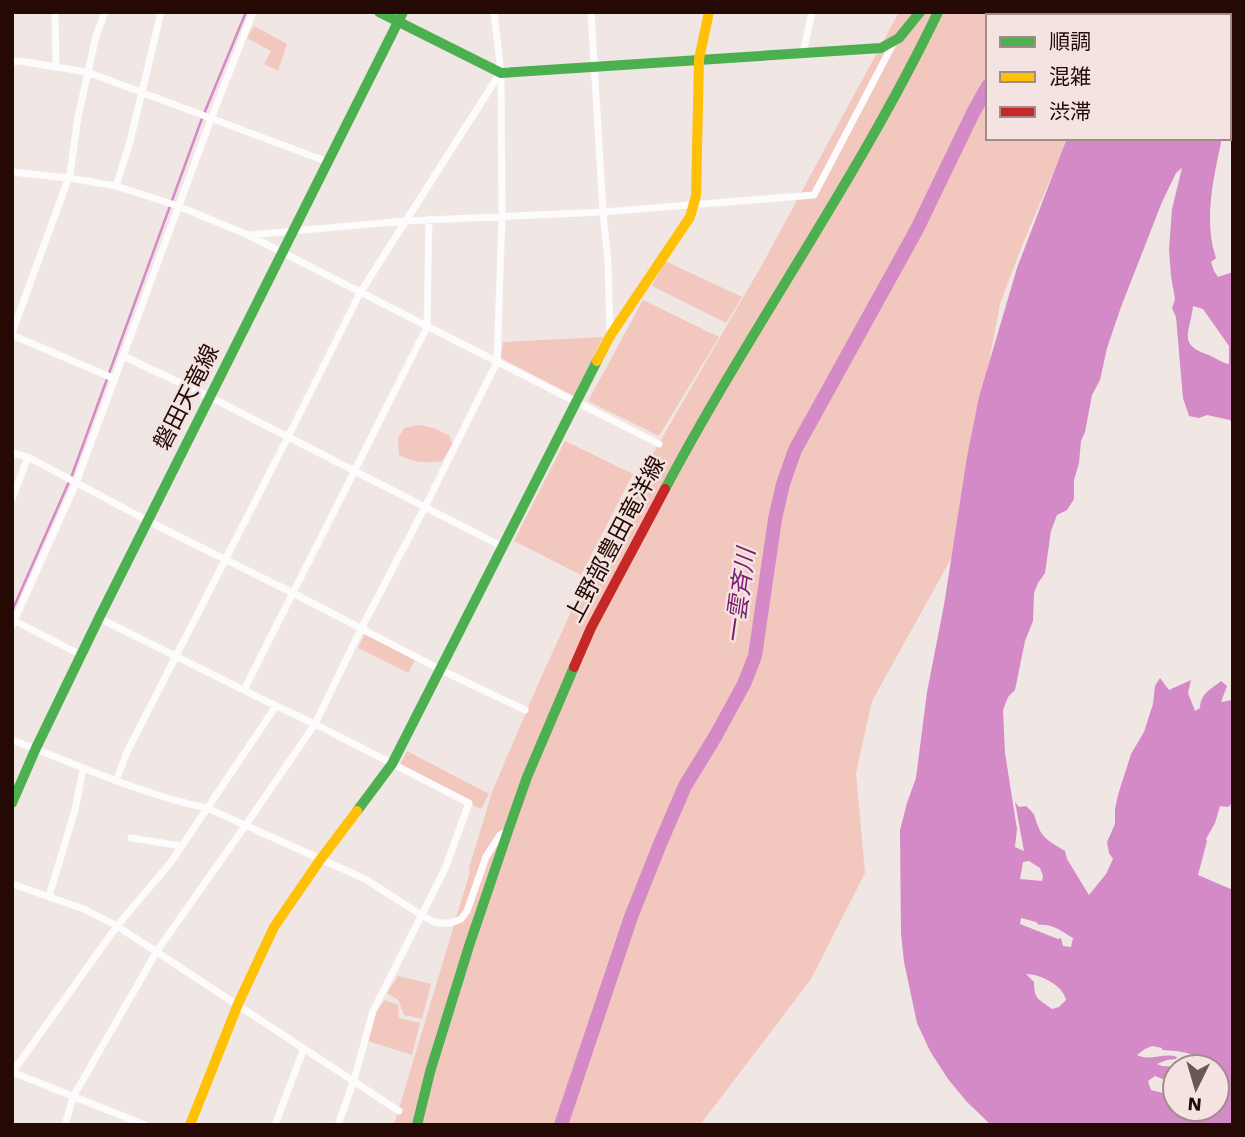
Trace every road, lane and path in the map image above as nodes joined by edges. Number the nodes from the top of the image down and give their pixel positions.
1 (55, 12) edge
2 (104, 12) edge
3 (161, 12) edge
4 (253, 12) edge
5 (379, 12) edge
6 (494, 12) edge
7 (590, 12) edge
8 (709, 12) edge
9 (812, 12) edge
10 (920, 12) edge
11 (938, 12) edge
12 (401, 17) edge
13 (894, 44) junction
14 (803, 53) junction
15 (699, 60) junction
16 (12, 62) edge
17 (56, 67) junction
18 (593, 67) junction
19 (87, 72) junction
20 (501, 73) junction
21 (142, 93) junction
22 (211, 119) junction
23 (328, 162) junction
24 (12, 172) edge
25 (69, 178) junction
26 (116, 186) junction
27 (695, 205) junction
28 (178, 206) junction
29 (603, 212) junction
30 (502, 216) junction
31 (429, 219) junction
32 (405, 220) junction
33 (292, 232) junction
34 (248, 235) junction
35 (282, 253) junction
36 (360, 293) junction
37 (427, 327) junction
38 (12, 334) edge
39 (610, 336) junction
40 (123, 356) junction
41 (497, 362) junction
42 (115, 379) junction
43 (210, 397) junction
44 (576, 403) junction
45 (288, 437) junction
46 (659, 444) dead end
47 (12, 453) edge
48 (28, 457) junction
49 (354, 471) junction
50 (76, 483) junction
51 (12, 499) edge
52 (425, 507) junction
53 (148, 521) junction
54 (503, 547) junction
55 (225, 560) junction
56 (293, 593) junction
57 (99, 618) junction
58 (13, 623) edge
59 (361, 629) junction
60 (81, 654) junction
61 (177, 657) junction
62 (441, 670) junction
63 (244, 690) junction
64 (276, 706) junction
65 (525, 710) dead end
66 (315, 724) junction
67 (12, 740) edge
68 (36, 748) junction
69 (392, 764) junction
70 (83, 768) junction
71 (116, 781) junction
72 (12, 803) edge
73 (207, 808) junction
74 (245, 827) junction
75 (508, 831) junction
76 (131, 838) dead end
77 (182, 846) junction
78 (320, 860) junction
79 (12, 884) edge
80 (49, 896) junction
81 (423, 916) junction
82 (117, 926) junction
83 (157, 951) junction
84 (238, 1004) junction
85 (304, 1048) junction
86 (12, 1073) edge
87 (354, 1080) junction
88 (73, 1097) junction
89 (399, 1111) dead end
90 (65, 1125) edge
91 (145, 1125) edge
92 (190, 1125) edge
93 (275, 1125) edge
94 (338, 1125) edge
95 (417, 1125) edge

1 - 17 street
2 - 19 street
3 - 21 street
4 - 22 street
5 - 12 main road
6 - 20 street
7 - 18 street
8 - 15 main road
9 - 14 street
10 - 13 main road
11 - 75 main road, 上野部豊田竜洋線
12 - 20 main road
12 - 23 main road, 磐田天竜線
13 - 14 main road
13 - 27 street
14 - 15 main road
15 - 18 main road
15 - 27 main road
16 - 17 street
17 - 19 street
18 - 20 main road
18 - 29 street
19 - 21 street
19 - 25 street
20 - 30 street
20 - 32 street
21 - 22 street
21 - 26 street
22 - 23 street
22 - 28 street
23 - 33 main road, 磐田天竜線
24 - 25 street
25 - 26 street
25 - 38 street
26 - 28 street
27 - 29 street
27 - 39 main road
28 - 34 street
28 - 40 street
29 - 30 street
29 - 39 street
30 - 31 street
30 - 41 street
31 - 32 street
31 - 37 street
32 - 33 street
32 - 36 street
33 - 34 street
33 - 35 main road, 磐田天竜線
34 - 35 street
35 - 36 street
35 - 43 main road, 磐田天竜線
36 - 37 street
36 - 45 street
37 - 41 street
37 - 49 street
38 - 42 street
39 - 44 main road
40 - 42 street
40 - 43 street
41 - 44 street
41 - 52 street
42 - 50 street
43 - 45 street
43 - 53 main road, 磐田天竜線
44 - 46 street
44 - 54 main road
45 - 49 street
45 - 55 street
47 - 48 street
48 - 50 street
48 - 51 street
49 - 52 street
49 - 56 street
50 - 53 street
50 - 58 street
52 - 54 street
52 - 59 street
53 - 55 street
53 - 57 main road, 磐田天竜線
54 - 62 main road
55 - 56 street
55 - 61 street
56 - 59 street
56 - 63 street
57 - 60 main road, 磐田天竜線
57 - 61 street
58 - 60 street
59 - 62 street
59 - 66 street
60 - 68 main road, 磐田天竜線
61 - 63 street
61 - 71 street
62 - 65 street
62 - 69 main road
63 - 64 street
64 - 66 street
64 - 73 street
66 - 69 street
66 - 74 street
67 - 68 street
68 - 70 street
68 - 72 main road, 磐田天竜線
69 - 78 main road
69 - 81 street
70 - 71 street
70 - 80 street
71 - 73 street
73 - 74 street
73 - 77 street
74 - 78 street
74 - 83 street
75 - 81 street
75 - 95 main road, 上野部豊田竜洋線
76 - 77 street
77 - 82 street
78 - 81 street
78 - 84 main road
79 - 80 street
80 - 82 street
81 - 87 street
82 - 83 street
82 - 86 street
83 - 84 street
83 - 88 street
84 - 85 street
84 - 92 main road
85 - 87 street
85 - 93 street
86 - 88 street
87 - 89 street
87 - 94 street
88 - 90 street
88 - 91 street

